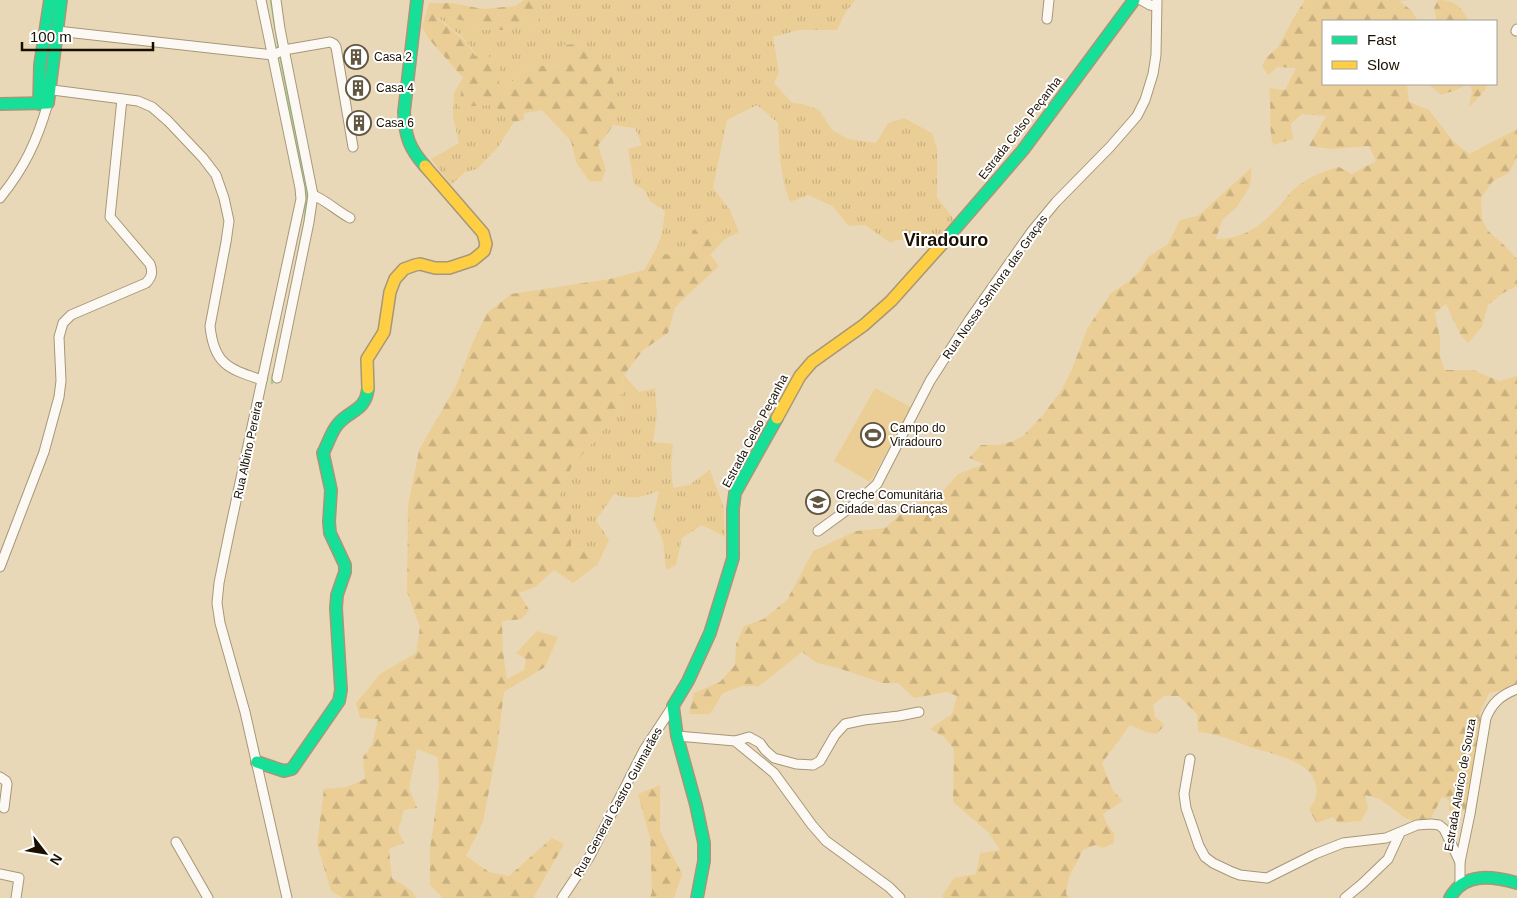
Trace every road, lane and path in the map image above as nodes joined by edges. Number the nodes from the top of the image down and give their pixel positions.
1 (50, 0) edge
2 (61, 0) edge
3 (276, 0) edge
4 (417, 0) edge
5 (1049, 0) edge
6 (1134, 0) edge
7 (1141, 0) edge
8 (261, 1) edge
9 (1157, 3) edge
10 (1046, 18) dead end
11 (57, 31) junction
12 (279, 52) junction
13 (44, 88) junction
14 (122, 99) junction
15 (44, 103) junction
16 (0, 104) edge
17 (353, 148) dead end
18 (313, 195) junction
19 (0, 198) edge
20 (350, 218) dead end
21 (277, 378) dead end
22 (262, 380) junction
23 (818, 531) dead end
24 (0, 567) edge
25 (1517, 689) edge
26 (673, 706) junction
27 (919, 712) dead end
28 (677, 736) junction
29 (735, 741) junction
30 (1190, 759) dead end
31 (257, 762) junction
32 (0, 777) edge
33 (4, 808) dead end
34 (1400, 833) junction
35 (176, 842) dead end
36 (1460, 862) junction
37 (0, 874) edge
38 (1517, 883) edge
39 (1460, 884) junction
40 (16, 898) edge
41 (208, 898) edge
42 (287, 898) edge
43 (562, 898) edge
44 (697, 898) edge
45 (900, 898) edge
46 (1345, 898) edge
47 (1450, 898) edge

1 - 13 main road
2 - 11 main road
3 - 12 street, Rua Albino Pereira
4 - 31 main road
5 - 10 street
6 - 26 main road, Estrada Celso Peçanha
7 - 9 street, Rua Nossa Senhora das Graças
8 - 12 street, Rua Albino Pereira
9 - 23 street, Rua Nossa Senhora das Graças
11 - 12 street
11 - 13 main road
12 - 17 street
12 - 18 street, Rua Albino Pereira
12 - 22 street, Rua Albino Pereira
13 - 14 street
13 - 15 main road
14 - 22 street
14 - 24 street
15 - 16 main road
15 - 19 street
18 - 20 street
18 - 21 street, Rua Albino Pereira
22 - 31 street, Rua Albino Pereira
25 - 36 street, Estrada Alarico de Souza
26 - 28 main road
26 - 43 street, Rua General Castro Guimarães
27 - 29 street
28 - 29 street
28 - 44 main road
29 - 45 street
30 - 34 street
31 - 42 street, Rua Albino Pereira
32 - 33 street
34 - 36 street
34 - 46 street
35 - 41 street
36 - 39 street, Estrada Alarico de Souza
37 - 40 street
38 - 39 main road
39 - 47 main road

